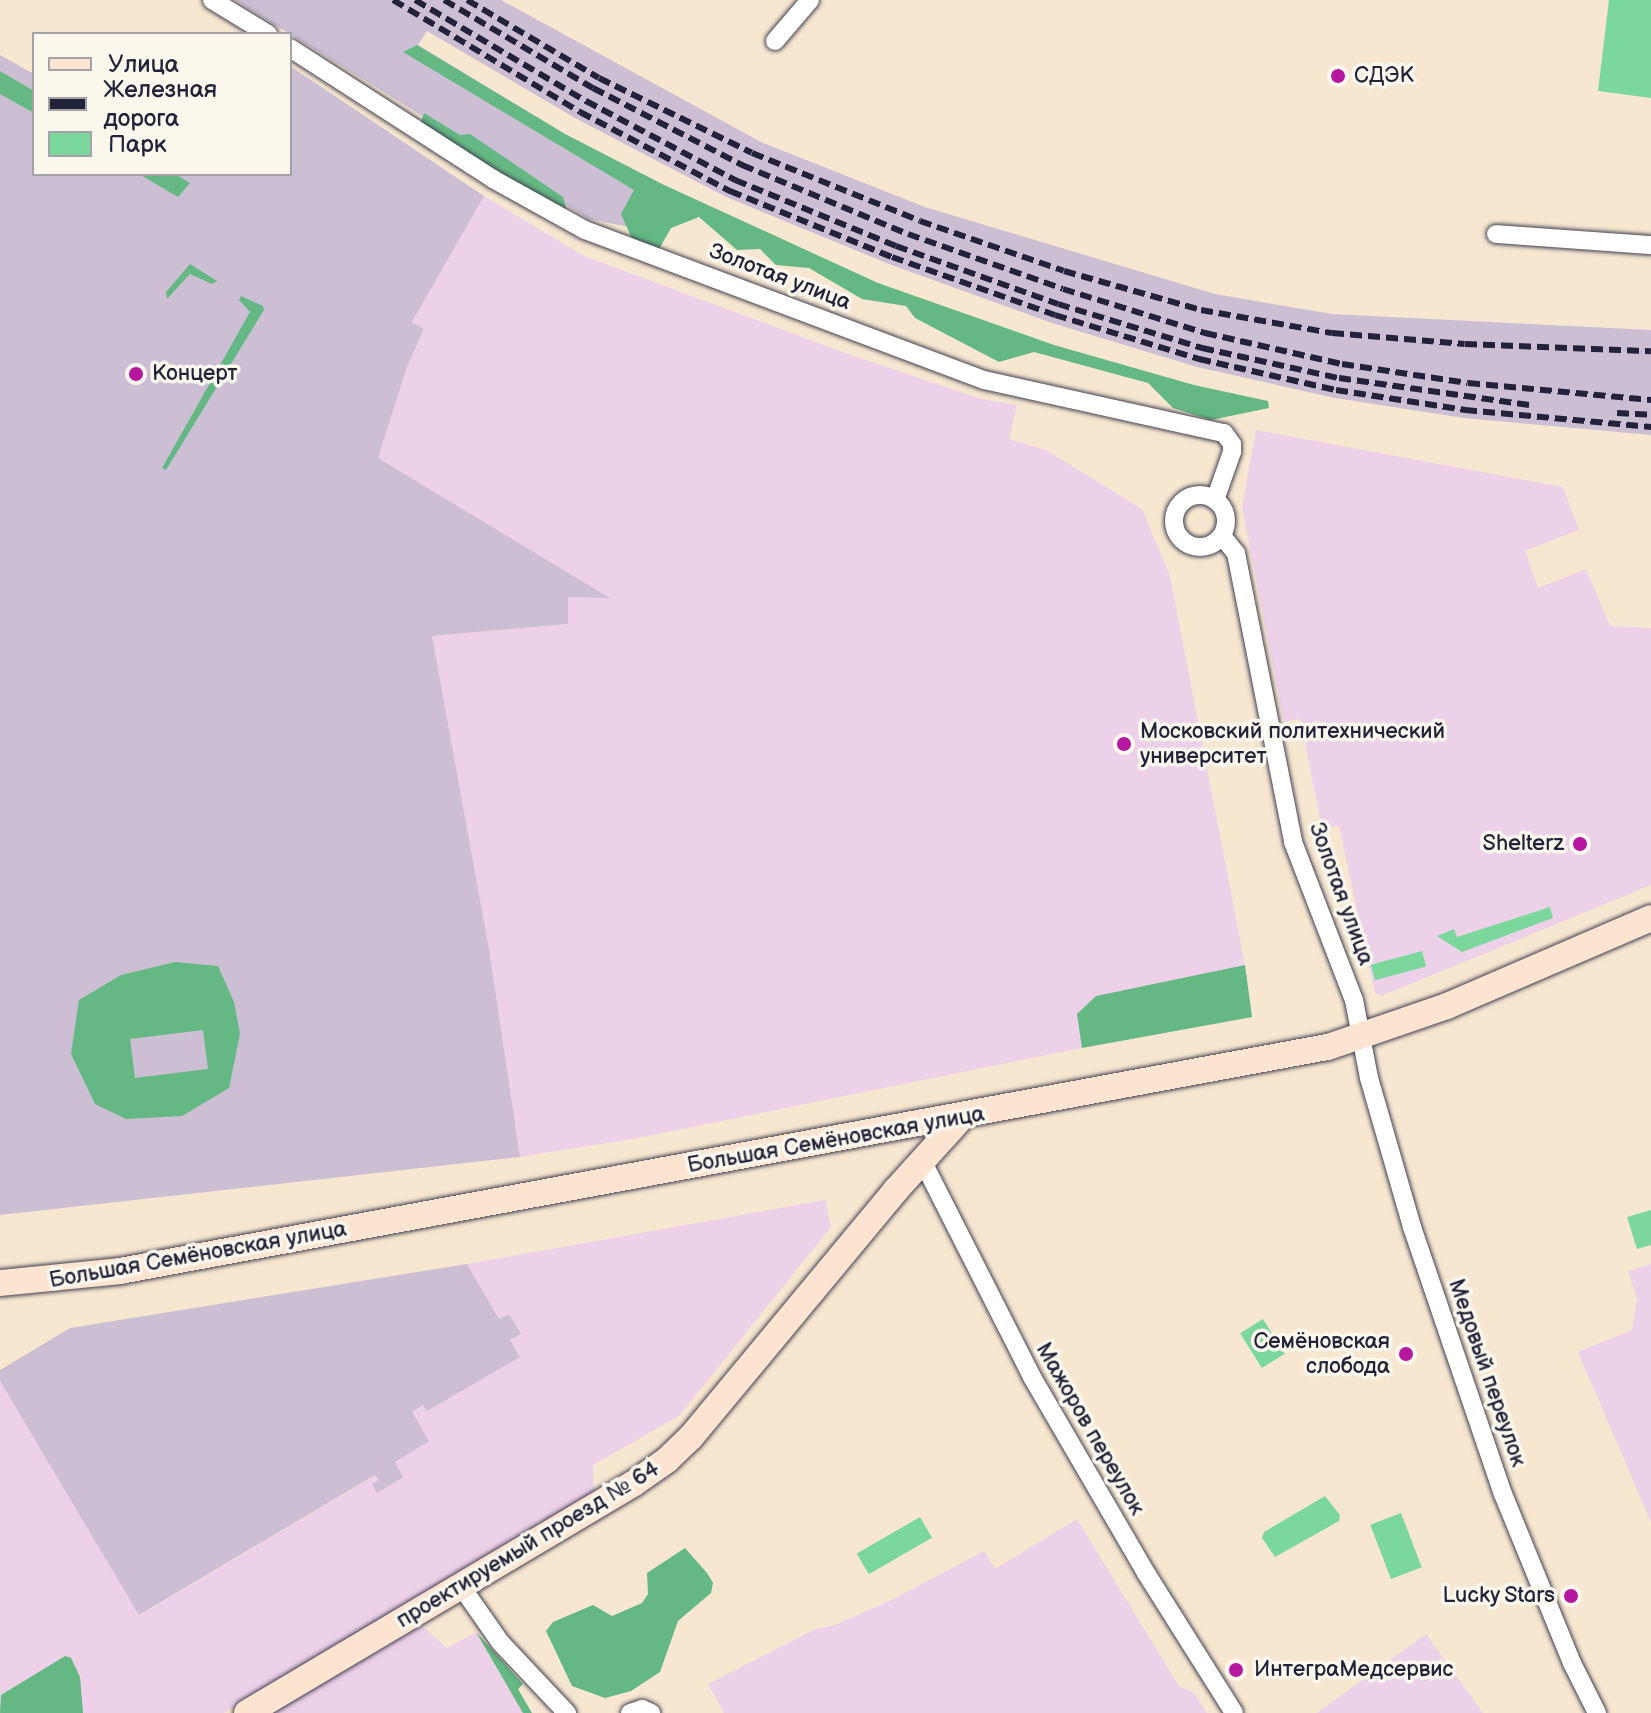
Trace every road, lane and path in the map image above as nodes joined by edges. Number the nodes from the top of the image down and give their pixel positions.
1 (212, 0) edge
2 (810, 0) edge
3 (265, 32) edge
4 (775, 41) dead end
5 (292, 49) edge
6 (1496, 234) dead end
7 (1651, 245) edge
8 (1215, 500) junction
9 (1222, 536) junction
10 (1651, 918) edge
11 (1361, 1038) junction
12 (961, 1118) junction
13 (922, 1160) junction
14 (0, 1283) edge
15 (461, 1586) junction
16 (247, 1713) edge
17 (567, 1713) edge
18 (630, 1713) edge
19 (651, 1713) edge
20 (1234, 1713) edge
21 (1597, 1713) edge

1 - 3 street
2 - 4 street
5 - 8 street, Золотая улица
6 - 7 street
8 - 9 street, Золотая улица
8 - 9 street
9 - 11 street, Золотая улица
10 - 11 main road, Большая Семёновская улица
11 - 12 main road, Большая Семёновская улица
11 - 21 street, Медовый переулок
12 - 13 main road, проектируемый проезд № 64
12 - 14 main road, Большая Семёновская улица
13 - 15 main road, проектируемый проезд № 64
13 - 20 street, Мажоров переулок
15 - 16 main road, проектируемый проезд № 64
15 - 17 street
18 - 19 street

